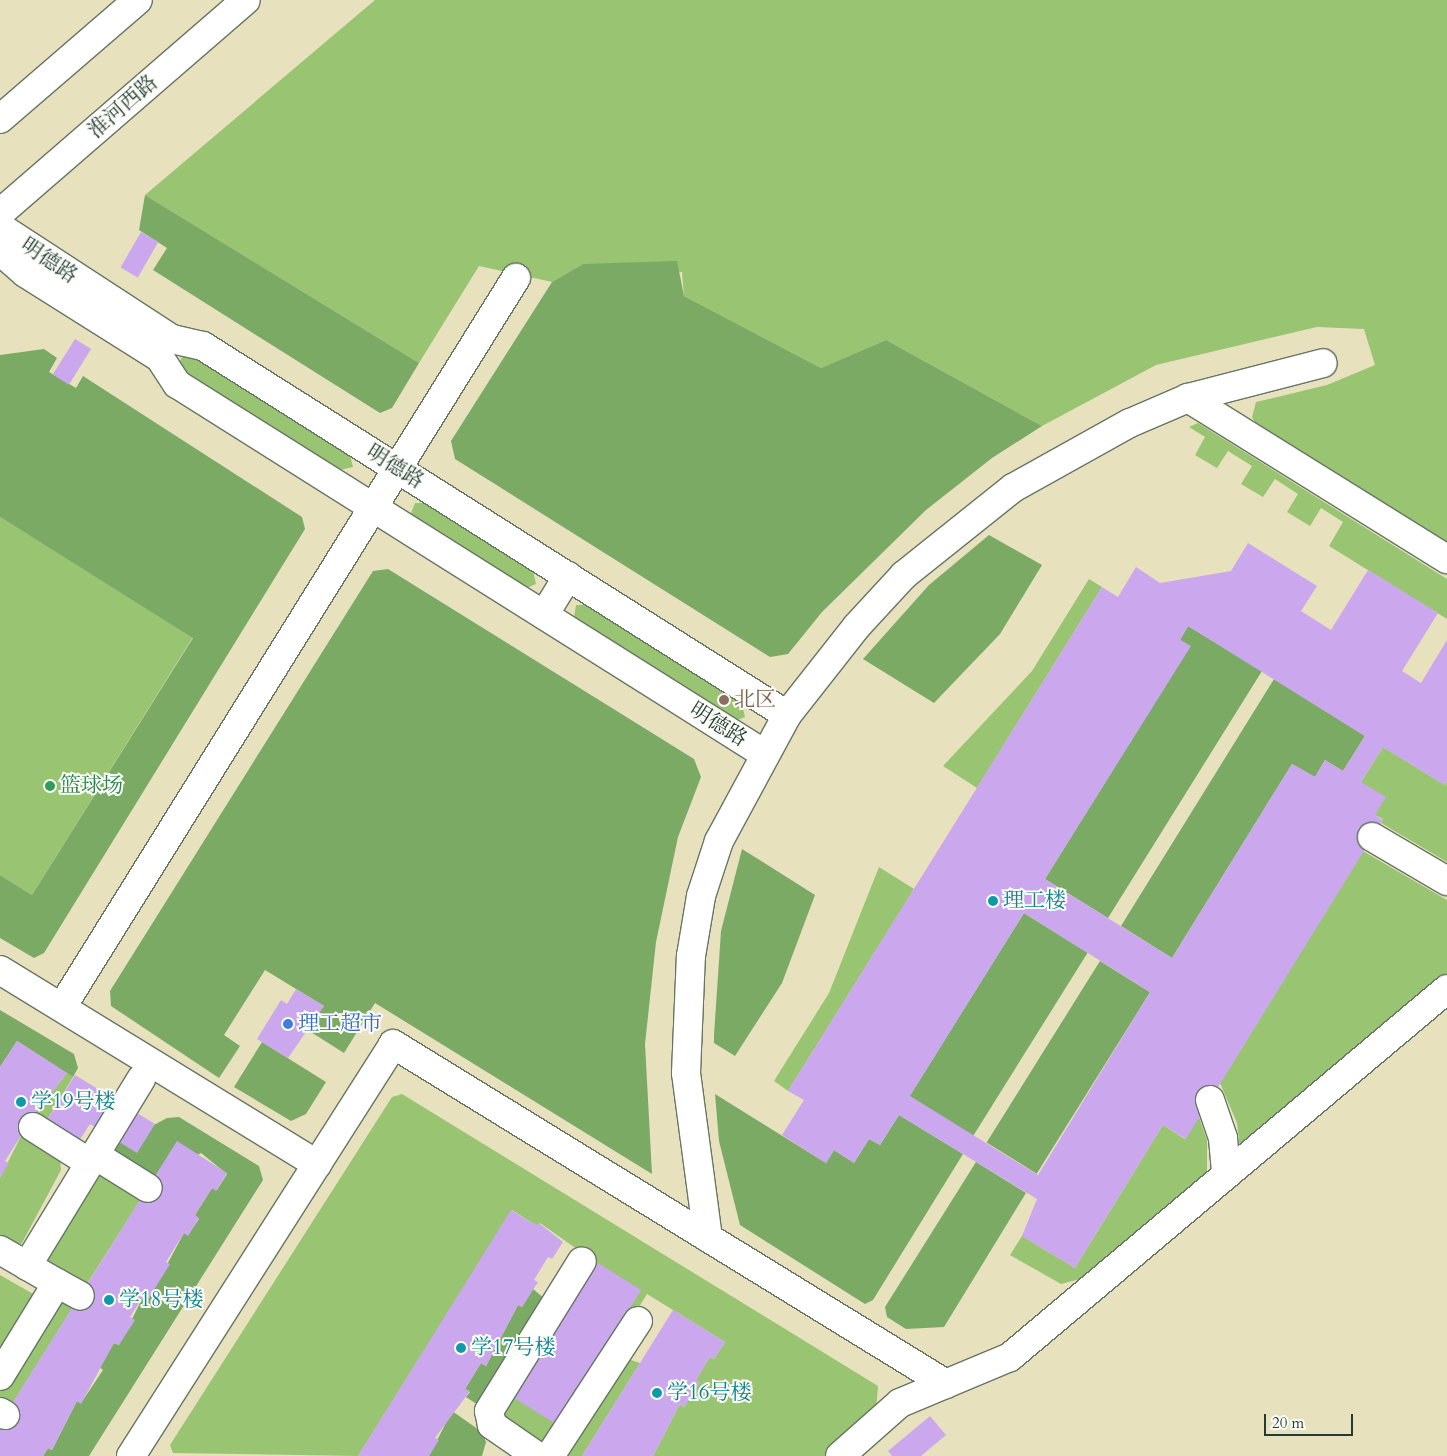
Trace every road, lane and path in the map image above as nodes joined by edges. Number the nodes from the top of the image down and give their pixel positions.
1 (138, 0) edge
2 (246, 0) edge
3 (0, 119) edge
4 (0, 213) edge
5 (0, 227) edge
6 (0, 251) edge
7 (516, 278) dead end
8 (1323, 363) dead end
9 (1188, 398) junction
10 (398, 469) junction
11 (373, 508) junction
12 (1447, 559) edge
13 (568, 576) junction
14 (544, 615) junction
15 (788, 715) junction
16 (764, 753) junction
17 (1372, 837) dead end
18 (1447, 881) edge
19 (0, 970) edge
20 (1447, 990) edge
21 (62, 1007) junction
22 (141, 1079) dead end
23 (1210, 1100) dead end
24 (33, 1127) dead end
25 (93, 1159) junction
26 (317, 1164) junction
27 (1226, 1176) junction
28 (148, 1188) dead end
29 (708, 1238) junction
30 (0, 1250) edge
31 (582, 1261) dead end
32 (27, 1266) junction
33 (638, 1321) dead end
34 (0, 1376) edge
35 (946, 1384) junction
36 (522, 1452) edge
37 (133, 1455) edge
38 (550, 1456) edge
39 (840, 1456) edge

1 - 3 main road
2 - 4 main road, 淮河西路
5 - 10 main road, 明德路
6 - 11 main road, 明德路
7 - 10 main road
8 - 9 main road
9 - 12 main road
9 - 15 main road
10 - 11 main road
10 - 13 main road, 明德路
11 - 14 main road, 明德路
11 - 21 main road
13 - 14 main road
13 - 15 main road, 明德路
14 - 16 main road, 明德路
15 - 16 main road
16 - 29 main road
17 - 18 main road
19 - 21 main road
20 - 27 main road
21 - 26 main road
22 - 25 main road
23 - 27 main road
24 - 25 main road
25 - 28 main road
25 - 32 main road
26 - 29 main road
26 - 37 main road
27 - 35 main road
29 - 35 main road
30 - 32 main road
31 - 36 main road
32 - 34 main road
33 - 38 main road
35 - 39 main road

